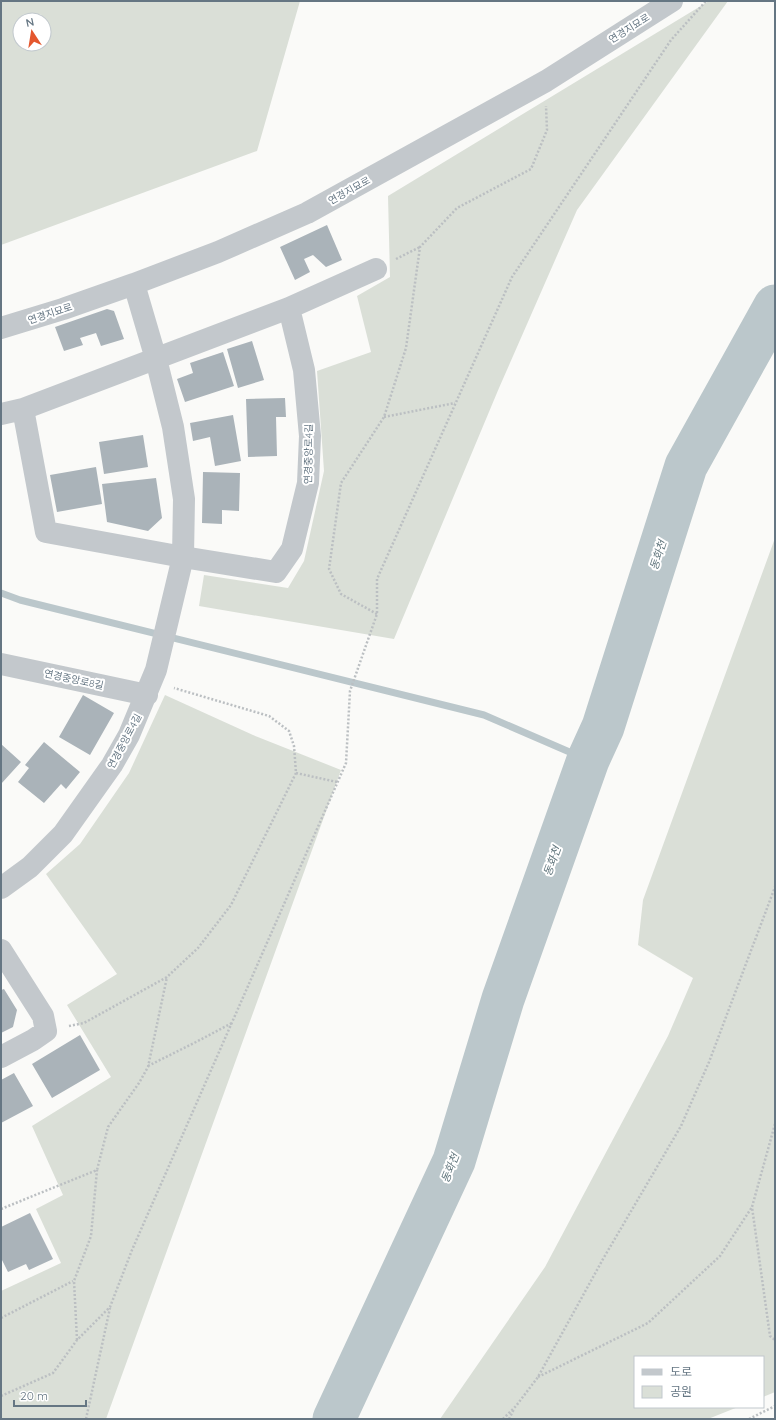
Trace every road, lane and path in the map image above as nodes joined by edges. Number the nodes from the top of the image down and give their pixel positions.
1 (672, 1) edge
2 (706, 1) edge
3 (546, 101) dead end
4 (376, 269) dead end
5 (134, 284) junction
6 (288, 308) junction
7 (1, 328) edge
8 (156, 359) junction
9 (455, 403) junction
10 (23, 409) junction
11 (1, 414) edge
12 (384, 417) junction
13 (181, 567) junction
14 (377, 614) junction
15 (2, 667) edge
16 (151, 682) junction
17 (296, 773) junction
18 (337, 782) junction
19 (775, 887) edge
20 (1, 888) edge
21 (1, 950) edge
22 (167, 977) junction
23 (232, 1022) junction
24 (46, 1031) junction
25 (1, 1057) edge
26 (148, 1067) junction
27 (775, 1124) edge
28 (97, 1170) junction
29 (752, 1207) junction
30 (1, 1209) edge
31 (74, 1281) junction
32 (110, 1307) junction
33 (1, 1318) edge
34 (77, 1340) junction
35 (775, 1340) edge
36 (538, 1377) junction
37 (1, 1396) edge
38 (516, 1406) junction
39 (775, 1406) edge
40 (86, 1419) edge
41 (503, 1419) edge
42 (509, 1419) edge
43 (749, 1419) edge

1 - 5 street, 연경지묘로
2 - 9 path
3 - 12 path
4 - 6 street
5 - 7 street, 연경지묘로
5 - 8 street, 연경중앙로4길
6 - 8 street
6 - 13 street, 연경중앙로4길
8 - 10 street
8 - 13 street, 연경중앙로4길
9 - 12 path
9 - 14 path
10 - 11 street
10 - 13 street, 연경중앙로4길
12 - 14 path
13 - 16 street, 연경중앙로4길
14 - 18 path
15 - 16 street, 연경중앙로8길
16 - 17 path
16 - 20 street, 연경중앙로4길
17 - 18 path
17 - 22 path
18 - 23 path
19 - 36 path
21 - 24 street
22 - 24 path
22 - 26 path
23 - 26 path
23 - 32 path
24 - 25 street
26 - 28 path
27 - 29 path
28 - 30 path
28 - 31 path
29 - 35 path
29 - 36 path
31 - 33 path
31 - 34 path
32 - 34 path
32 - 40 path
34 - 37 path
36 - 38 path
38 - 41 path
38 - 42 path
39 - 43 path

